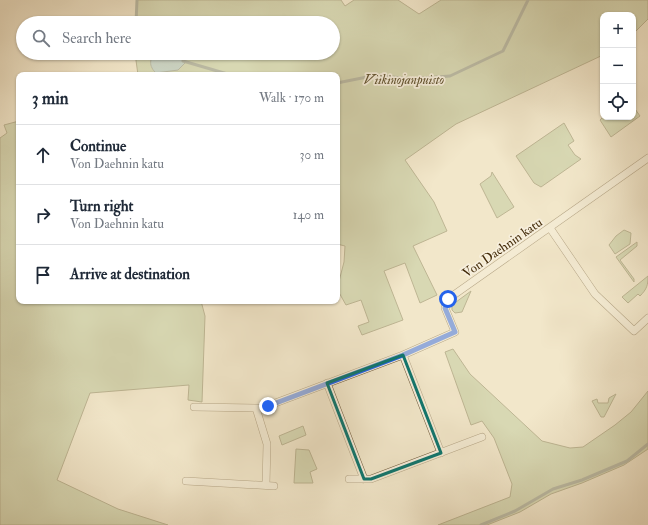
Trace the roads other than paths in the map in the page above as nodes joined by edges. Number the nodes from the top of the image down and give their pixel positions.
1 (648, 158) edge
2 (550, 228) junction
3 (648, 318) edge
4 (403, 355) junction
5 (327, 383) junction
6 (194, 407) dead end
7 (256, 408) junction
8 (482, 438) dead end
9 (442, 453) junction
10 (349, 479) dead end
11 (364, 479) junction
12 (186, 481) dead end
13 (266, 485) junction
14 (274, 486) dead end

1 - 2 street, Von Daehnin katu
2 - 3 street
2 - 4 street, Von Daehnin katu
4 - 5 street, Von Daehnin katu
4 - 9 street
5 - 7 street, Von Daehnin katu
5 - 11 street
6 - 7 street, Von Daehnin katu
7 - 13 street
8 - 9 street
9 - 11 street
10 - 11 street
12 - 13 street
13 - 14 street

